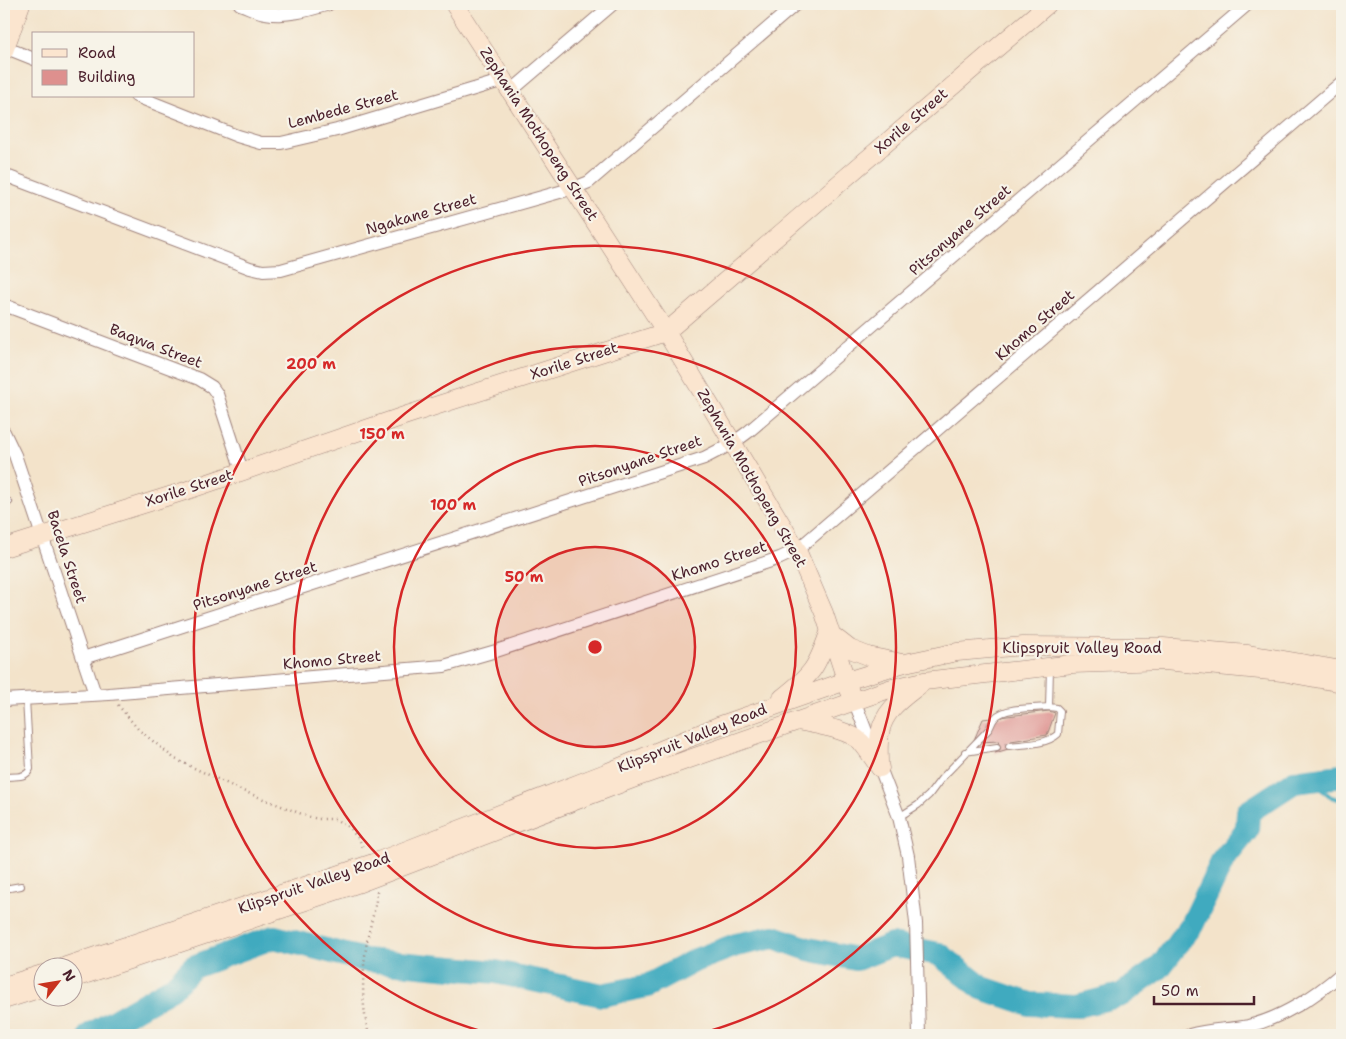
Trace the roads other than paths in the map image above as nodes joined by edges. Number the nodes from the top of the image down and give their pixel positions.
1 (21, 4) edge
2 (240, 4) edge
3 (329, 4) edge
4 (454, 4) edge
5 (613, 4) edge
6 (796, 4) edge
7 (1048, 4) edge
8 (1248, 4) edge
9 (4, 48) edge
10 (32, 58) edge
11 (1342, 82) edge
12 (508, 86) junction
13 (141, 98) edge
14 (4, 175) edge
15 (574, 188) junction
16 (4, 305) edge
17 (666, 332) junction
18 (4, 432) edge
19 (733, 443) junction
20 (242, 471) junction
21 (42, 536) junction
22 (4, 548) edge
23 (797, 550) junction
24 (831, 633) junction
25 (83, 658) junction
26 (905, 664) junction
27 (1050, 667) junction
28 (1342, 670) edge
29 (846, 681) junction
30 (924, 681) junction
31 (1342, 684) edge
32 (95, 694) junction
33 (26, 699) junction
34 (4, 700) edge
35 (854, 700) junction
36 (772, 706) junction
37 (1049, 707) junction
38 (798, 721) junction
39 (1009, 746) dead end
40 (997, 747) dead end
41 (965, 752) junction
42 (879, 766) junction
43 (4, 777) edge
44 (900, 817) junction
45 (21, 886) dead end
46 (4, 889) edge
47 (82, 961) edge
48 (1342, 973) edge
49 (82, 976) edge
50 (32, 977) edge
51 (4, 986) edge
52 (32, 991) edge
53 (4, 1000) edge
54 (920, 1035) edge
55 (1190, 1035) edge

1 - 9 main road
2 - 3 street
4 - 12 main road, Zephania Mothopeng Street
5 - 12 street, Lembede Street
6 - 15 street, Ngakane Street
7 - 17 main road, Xorile Street
8 - 19 street, Pitsonyane Street
9 - 10 street
11 - 23 street, Khomo Street
12 - 13 street, Lembede Street
12 - 15 main road, Zephania Mothopeng Street
14 - 15 street, Ngakane Street
15 - 17 main road, Zephania Mothopeng Street
16 - 20 street, Baqwa Street
17 - 19 main road, Zephania Mothopeng Street
17 - 20 main road, Xorile Street
18 - 21 street, Bacela Street
19 - 23 main road, Zephania Mothopeng Street
19 - 25 street, Pitsonyane Street
20 - 21 main road, Xorile Street
21 - 22 main road, Xorile Street
21 - 25 street, Bacela Street
23 - 24 main road, Zephania Mothopeng Street
23 - 32 street, Khomo Street
24 - 26 main road
24 - 29 main road, Zephania Mothopeng Street
24 - 36 main road
25 - 32 street, Bacela Street
26 - 28 main road, Klipspruit Valley Road
26 - 29 main road, Klipspruit Valley Road
27 - 30 main road, Klipspruit Valley Road
27 - 31 main road, Klipspruit Valley Road
27 - 37 lane
29 - 35 main road, Zephania Mothopeng Street
29 - 36 main road, Klipspruit Valley Road
30 - 35 main road, Klipspruit Valley Road
30 - 42 main road
32 - 33 street, Khomo Street
33 - 34 street, Khomo Street
33 - 43 lane
35 - 38 main road, Klipspruit Valley Road
35 - 42 street, Zephania Mothopeng Street
36 - 47 main road, Klipspruit Valley Road
37 - 39 lane
37 - 41 lane
38 - 42 main road
38 - 49 main road, Klipspruit Valley Road
40 - 41 lane
41 - 44 lane
42 - 44 street, Zephania Mothopeng Street
44 - 54 street, Zephania Mothopeng Street
45 - 46 lane
48 - 55 street
50 - 51 main road
52 - 53 main road

